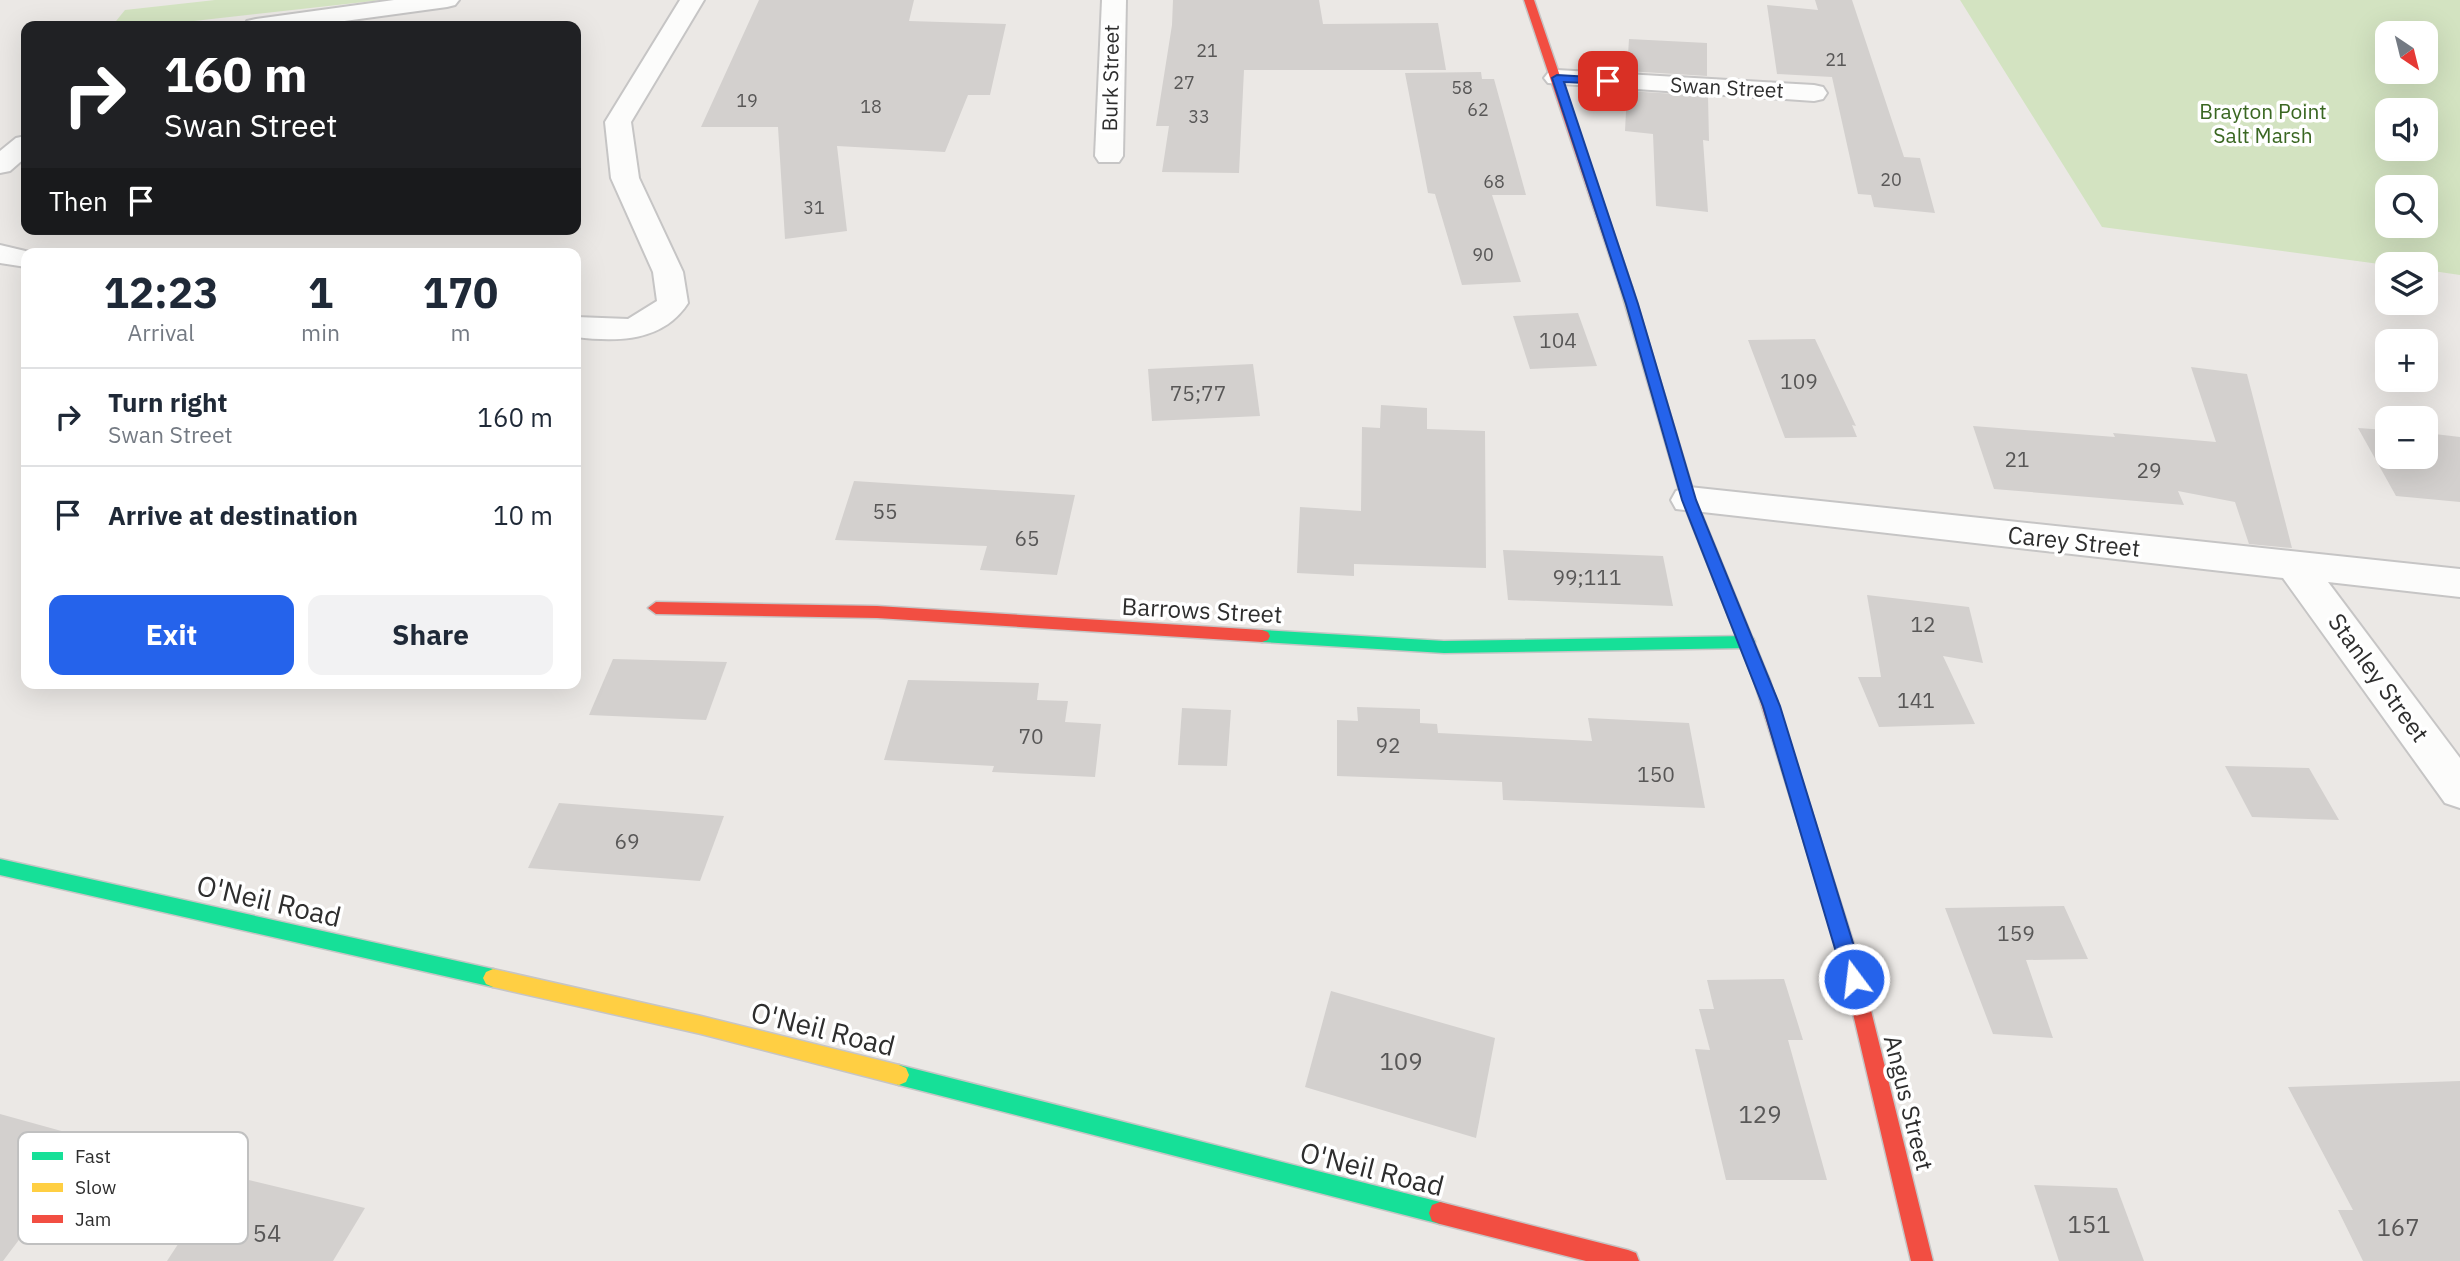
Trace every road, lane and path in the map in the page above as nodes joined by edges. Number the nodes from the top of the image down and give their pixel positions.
1 (447, 0) edge
2 (692, 0) edge
3 (1114, 0) edge
4 (1529, 0) edge
5 (293, 21) edge
6 (1557, 78) junction
7 (1814, 93) dead end
8 (21, 149) edge
9 (1109, 156) dead end
10 (0, 165) edge
11 (0, 254) edge
12 (21, 257) edge
13 (581, 328) edge
14 (1689, 500) junction
15 (2295, 566) junction
16 (2460, 583) edge
17 (656, 608) dead end
18 (1746, 642) junction
19 (2460, 790) edge
20 (0, 867) edge
21 (1628, 1261) edge
22 (1922, 1261) edge

1 - 5 street
2 - 13 street
3 - 9 street, Burk Street
4 - 6 street, Angus Street
6 - 7 street, Swan Street
6 - 14 street, Angus Street
8 - 10 street
11 - 12 street
14 - 15 street, Carey Street
14 - 18 street, Angus Street
15 - 16 street, Carey Street
15 - 19 street, Stanley Street
17 - 18 street, Barrows Street
18 - 22 street, Angus Street
20 - 21 street, O'Neil Road

